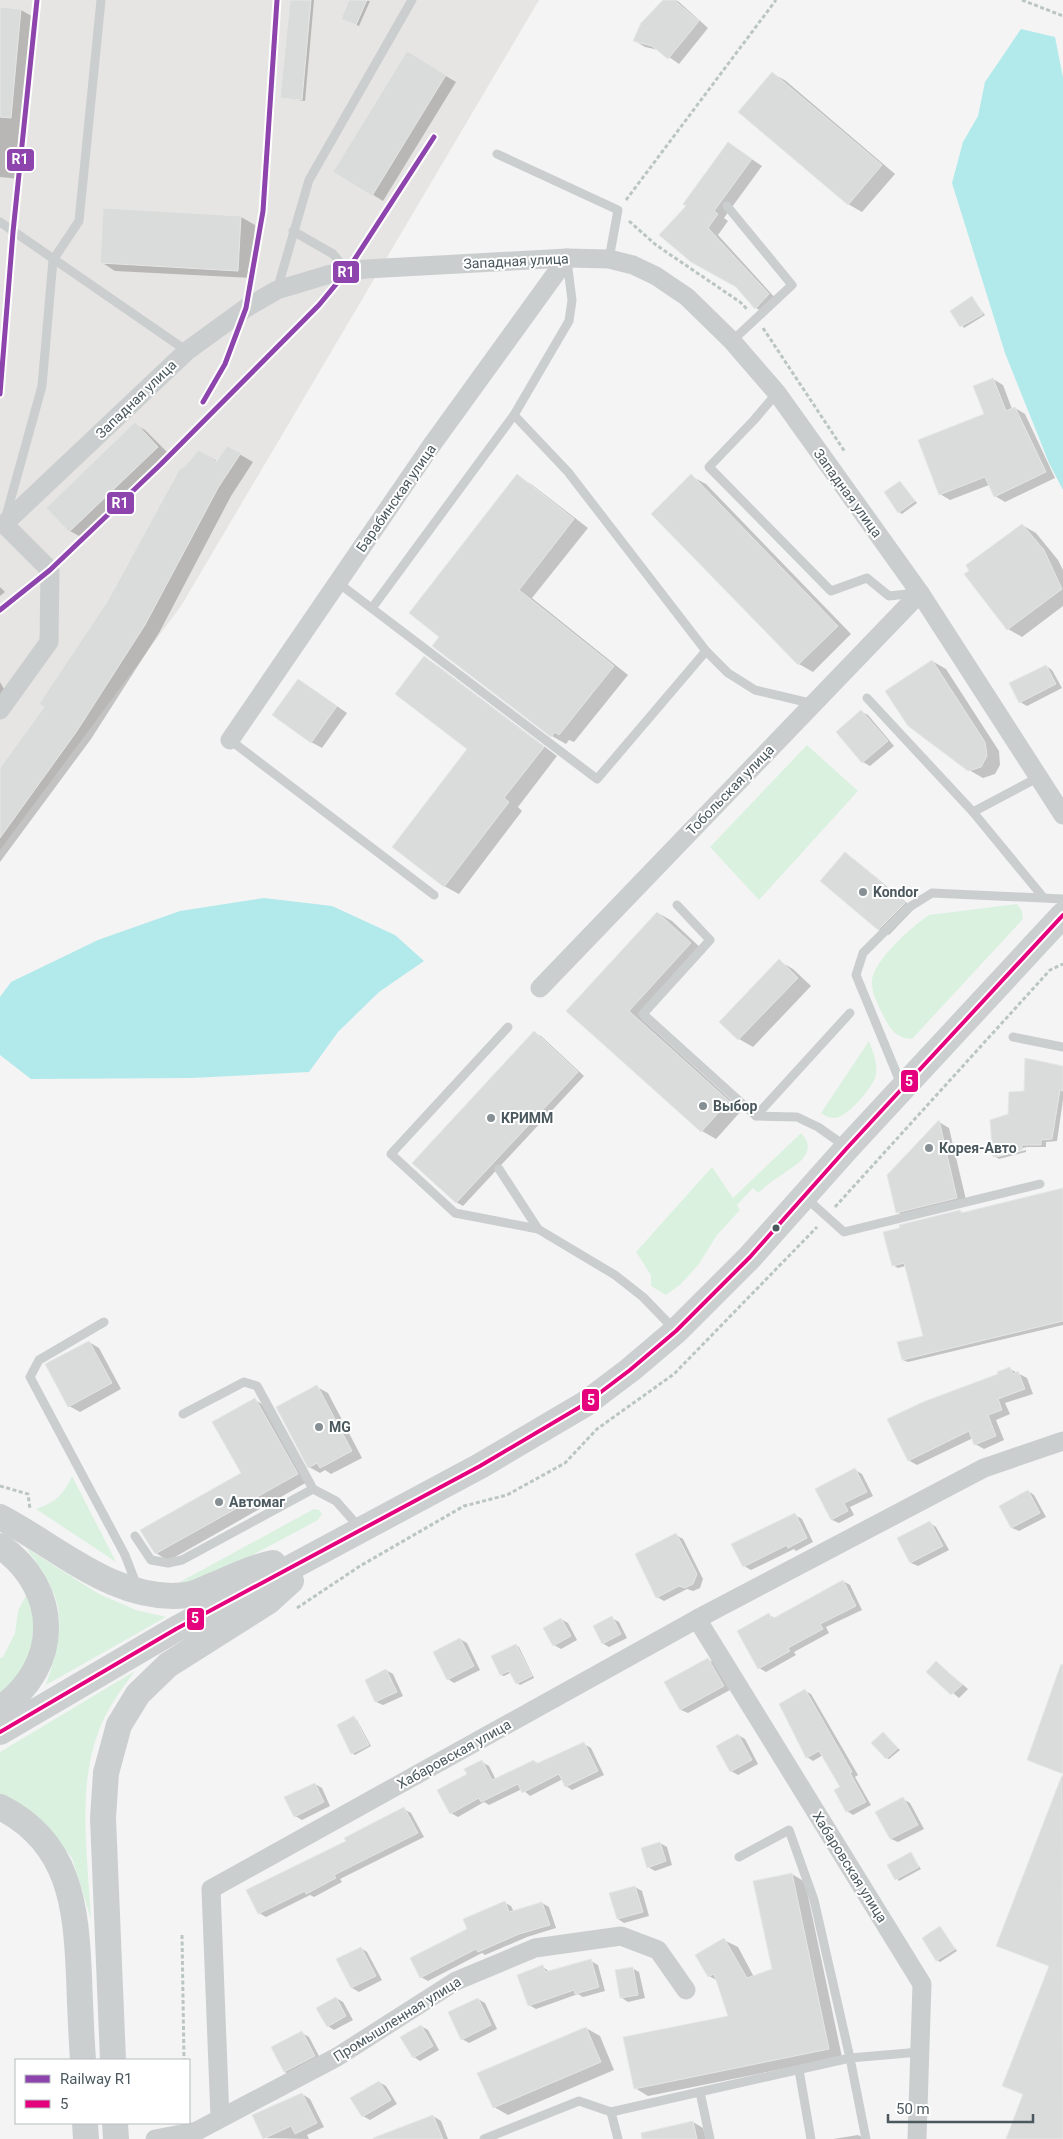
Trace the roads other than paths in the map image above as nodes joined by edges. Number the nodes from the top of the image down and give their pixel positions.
1 (101, 0) edge
2 (412, 0) edge
3 (496, 154) dead end
4 (727, 206) dead end
5 (0, 222) edge
6 (293, 231) junction
7 (567, 258) junction
8 (609, 259) junction
9 (53, 260) junction
10 (347, 271) junction
11 (277, 290) junction
12 (732, 341) junction
13 (187, 351) junction
14 (777, 394) junction
15 (514, 415) junction
16 (2, 526) edge
17 (338, 582) junction
18 (920, 593) junction
19 (372, 608) junction
20 (706, 651) junction
21 (867, 698) dead end
22 (814, 704) junction
23 (0, 710) edge
24 (230, 740) joint
25 (1039, 777) junction
26 (973, 812) junction
27 (1063, 815) edge
28 (434, 895) dead end
29 (1043, 897) junction
30 (1063, 900) edge
31 (677, 905) dead end
32 (1063, 915) edge
33 (540, 988) dead end
34 (850, 1013) dead end
35 (508, 1027) dead end
36 (1012, 1037) dead end
37 (1063, 1047) edge
38 (903, 1087) junction
39 (756, 1116) junction
40 (847, 1148) junction
41 (499, 1169) dead end
42 (1040, 1184) dead end
43 (804, 1196) junction
44 (538, 1229) junction
45 (104, 1322) dead end
46 (676, 1331) junction
47 (183, 1414) dead end
48 (1063, 1441) edge
49 (313, 1489) junction
50 (0, 1517) edge
51 (363, 1530) junction
52 (135, 1536) dead end
53 (0, 1546) edge
54 (323, 1552) junction
55 (138, 1591) junction
56 (697, 1619) junction
57 (0, 1709) edge
58 (0, 1732) edge
59 (0, 1807) edge
60 (739, 1857) dead end
61 (686, 1990) dead end
62 (920, 2052) junction
63 (850, 2058) junction
64 (82, 2059) edge
65 (113, 2059) edge
66 (799, 2070) junction
67 (700, 2092) junction
68 (611, 2112) junction
69 (220, 2118) junction
70 (85, 2124) edge
71 (115, 2124) edge
72 (86, 2139) edge
73 (116, 2139) edge
74 (155, 2139) edge
75 (484, 2139) edge
76 (618, 2139) edge
77 (710, 2139) edge
78 (812, 2139) edge
79 (866, 2139) edge
80 (917, 2139) edge

1 - 9 lane
2 - 6 lane
3 - 8 lane
4 - 12 lane
5 - 9 lane
6 - 10 lane
6 - 11 lane
7 - 8 street, Западная улица
7 - 10 street, Западная улица
7 - 15 lane
7 - 17 street, Барабинская улица
8 - 12 street, Западная улица
9 - 13 lane
9 - 16 lane
10 - 11 street, Западная улица
11 - 13 street, Западная улица
12 - 14 street, Западная улица
13 - 16 street, Западная улица
14 - 18 street, Западная улица
14 - 18 lane
15 - 19 lane
15 - 20 lane
16 - 23 street
17 - 19 lane
17 - 24 street, Барабинская улица
18 - 22 street, Тобольская улица
18 - 25 street, Западная улица
19 - 20 lane
20 - 22 lane
21 - 26 lane
22 - 33 street, Тобольская улица
24 - 28 lane
25 - 26 lane
25 - 27 street, Западная улица
26 - 29 lane
29 - 30 lane
29 - 38 lane
31 - 39 lane
32 - 38 main road
34 - 39 lane
35 - 44 lane
36 - 37 lane
38 - 40 main road
39 - 40 lane
40 - 43 main road
41 - 44 lane
42 - 43 lane
43 - 46 main road
44 - 46 lane
45 - 55 lane
46 - 51 main road
47 - 49 lane
48 - 56 street, Хабаровская улица
49 - 51 lane
49 - 52 lane
50 - 55 main road
51 - 54 main road
53 - 57 main road
54 - 55 main road
54 - 58 main road
54 - 65 main road
56 - 62 street, Хабаровская улица
56 - 69 street, Хабаровская улица
59 - 64 main road
60 - 63 lane
61 - 69 street, Промышленная улица
62 - 63 lane
62 - 80 street, Хабаровская улица
63 - 66 lane
63 - 79 lane
66 - 67 lane
66 - 78 lane
67 - 68 lane
67 - 77 lane
68 - 75 lane
68 - 76 lane
69 - 74 street, Промышленная улица
70 - 72 main road
71 - 73 main road

